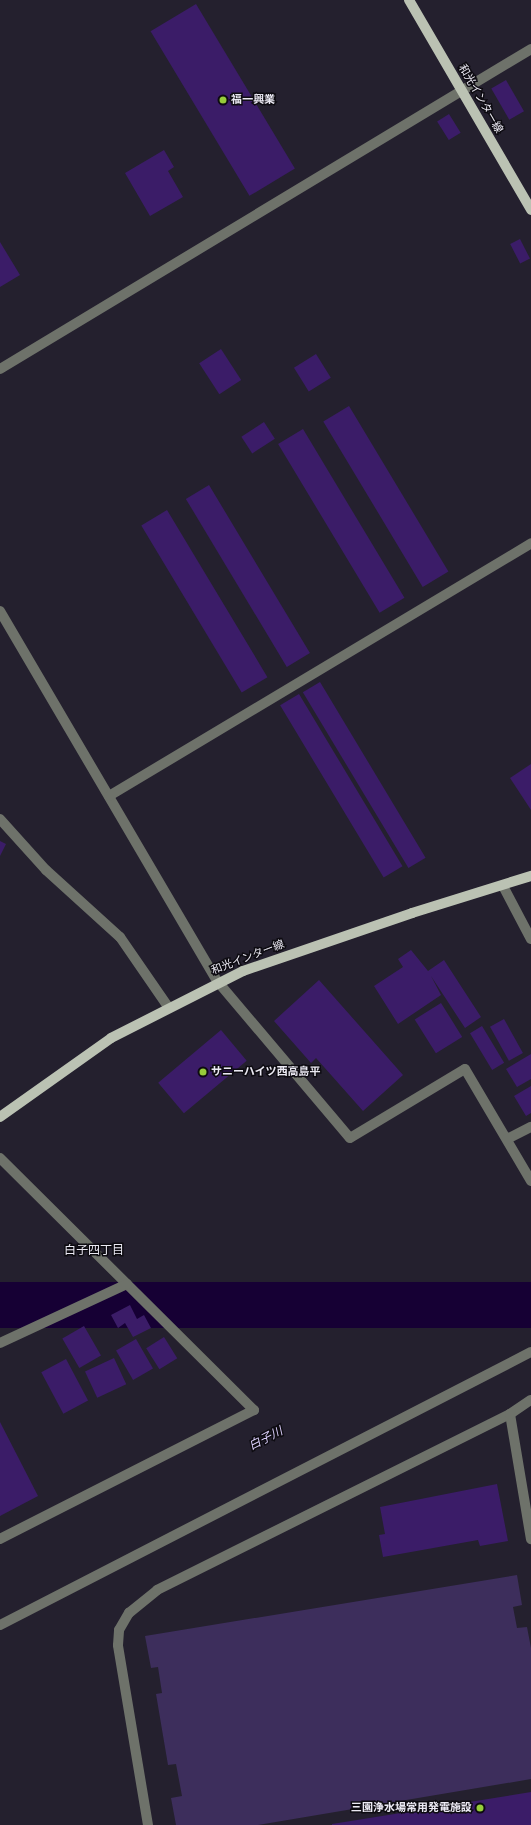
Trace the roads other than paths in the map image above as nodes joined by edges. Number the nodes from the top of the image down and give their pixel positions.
1 (409, 0) edge
2 (531, 49) edge
3 (461, 90) junction
4 (531, 210) edge
5 (0, 369) edge
6 (531, 543) edge
7 (0, 611) edge
8 (109, 796) junction
9 (0, 819) edge
10 (531, 876) edge
11 (503, 886) junction
12 (531, 939) edge
13 (218, 982) junction
14 (169, 1008) junction
15 (0, 1117) edge
16 (531, 1127) edge
17 (506, 1139) junction
18 (0, 1158) edge
19 (531, 1181) edge
20 (127, 1284) junction
21 (0, 1343) edge
22 (531, 1352) edge
23 (531, 1400) edge
24 (510, 1414) junction
25 (0, 1539) edge
26 (531, 1539) edge
27 (0, 1625) edge
28 (148, 1825) edge

1 - 3 main road, 和光インター線
2 - 3 street
3 - 4 main road, 和光インター線
3 - 5 street
6 - 8 street
7 - 8 street
8 - 13 street
9 - 14 street
10 - 11 main road, 和光インター線
11 - 12 street
11 - 13 main road, 和光インター線
13 - 14 main road, 和光インター線
13 - 17 street
14 - 15 main road, 和光インター線
16 - 17 street
17 - 19 street
18 - 20 street
20 - 21 street
20 - 25 street
22 - 27 street
23 - 24 street
24 - 26 street
24 - 28 street

